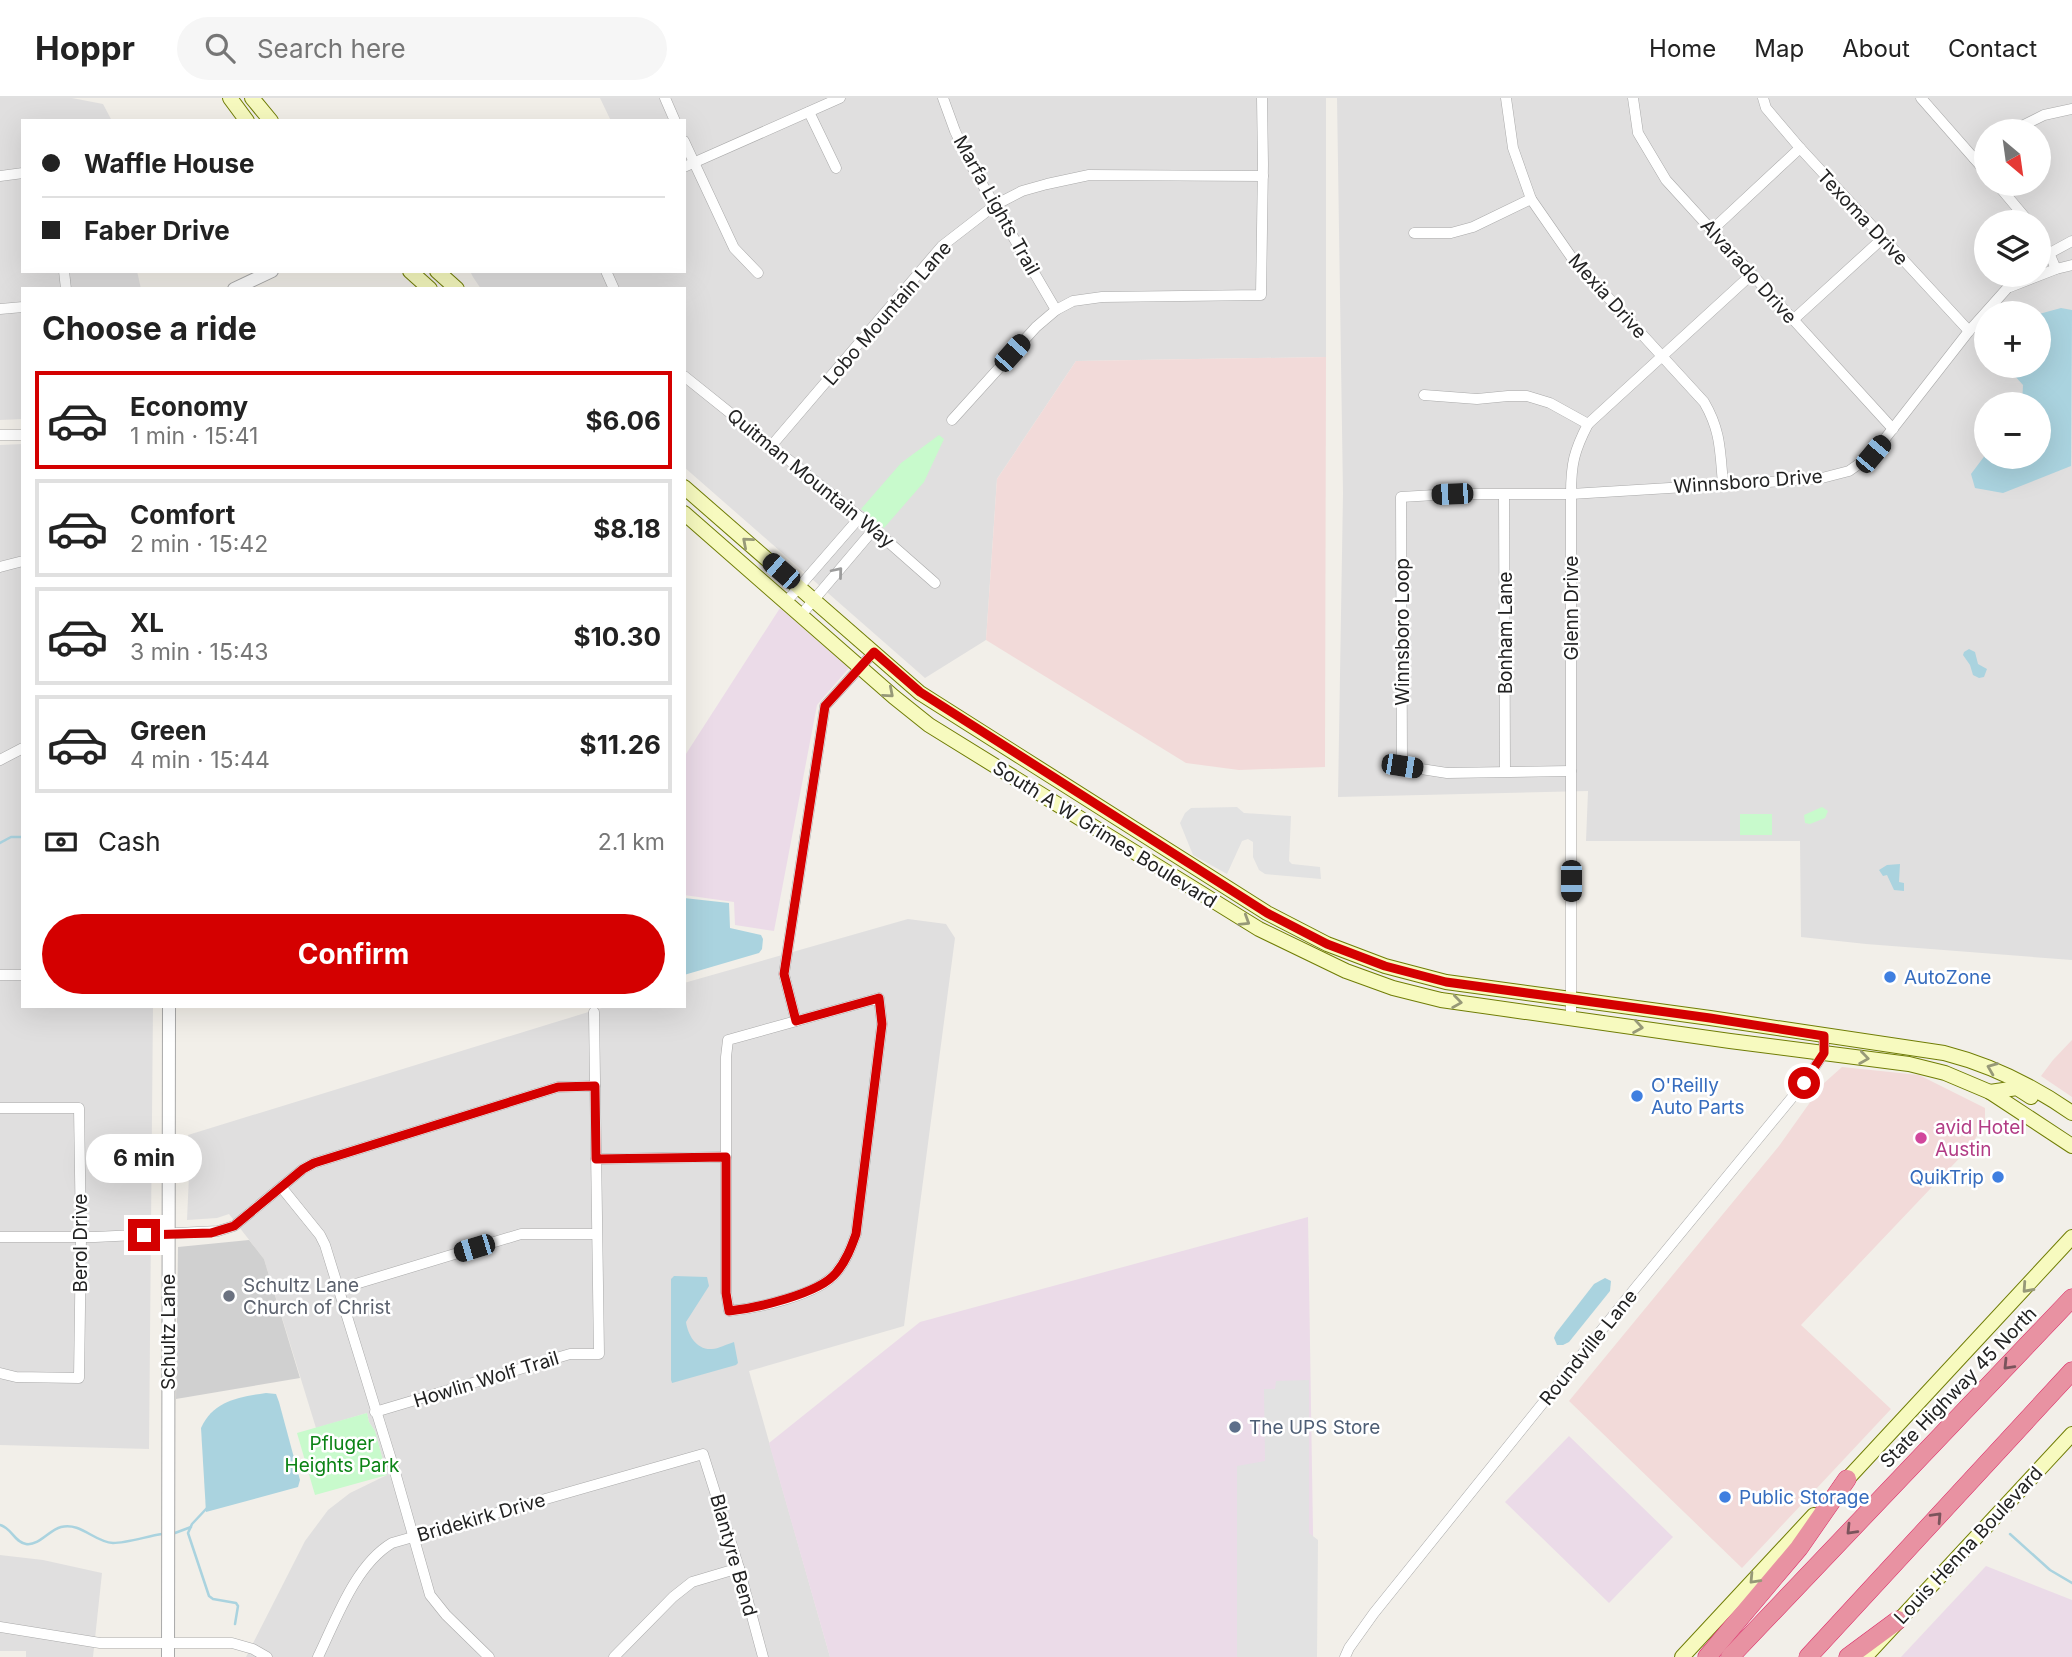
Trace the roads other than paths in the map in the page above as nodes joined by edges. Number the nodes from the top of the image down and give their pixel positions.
1 (230, 98) edge
2 (252, 98) edge
3 (665, 98) edge
4 (840, 98) edge
5 (943, 98) edge
6 (1262, 98) edge
7 (1506, 98) edge
8 (1633, 98) edge
9 (1763, 98) edge
10 (1921, 98) edge
11 (2072, 108) edge
12 (809, 112) junction
13 (246, 119) edge
14 (269, 119) edge
15 (674, 119) edge
16 (2036, 119) edge
17 (1800, 148) junction
18 (1974, 158) edge
19 (689, 165) edge
20 (836, 168) dead end
21 (21, 173) edge
22 (0, 176) edge
23 (1263, 176) junction
24 (2007, 196) edge
25 (1531, 199) junction
26 (995, 205) junction
27 (2018, 210) edge
28 (1712, 230) junction
29 (1414, 233) dead end
30 (1883, 238) junction
31 (2072, 241) edge
32 (2051, 252) edge
33 (2051, 258) edge
34 (2072, 265) edge
35 (2056, 269) junction
36 (2051, 271) edge
37 (268, 273) edge
38 (412, 273) edge
39 (439, 273) edge
40 (758, 273) dead end
41 (1752, 274) junction
42 (238, 287) edge
43 (428, 287) edge
44 (455, 287) edge
45 (2009, 287) edge
46 (21, 307) edge
47 (0, 309) edge
48 (1056, 310) junction
49 (1793, 320) junction
50 (1969, 331) junction
51 (1663, 357) junction
52 (686, 378) edge
53 (1424, 395) dead end
54 (952, 420) dead end
55 (1588, 424) junction
56 (1893, 429) junction
57 (0, 435) edge
58 (21, 435) edge
59 (772, 445) junction
60 (1723, 484) junction
61 (1571, 494) junction
62 (1504, 495) junction
63 (687, 496) edge
64 (686, 515) edge
65 (860, 517) junction
66 (874, 529) junction
67 (21, 562) edge
68 (0, 567) edge
69 (936, 583) dead end
70 (799, 587) junction
71 (814, 600) junction
72 (786, 602) junction
73 (801, 615) junction
74 (874, 652) junction
75 (860, 667) junction
76 (1002, 743) junction
77 (963, 746) junction
78 (21, 749) edge
79 (0, 760) edge
80 (1505, 771) junction
81 (1571, 771) junction
82 (1212, 877) junction
83 (1202, 894) junction
84 (1327, 944) junction
85 (1321, 960) junction
86 (0, 975) edge
87 (21, 975) edge
88 (1570, 1000) junction
89 (169, 1008) edge
90 (594, 1012) dead end
91 (1571, 1017) junction
92 (796, 1021) junction
93 (1824, 1036) junction
94 (1824, 1053) junction
95 (595, 1086) junction
96 (1990, 1092) junction
97 (0, 1108) edge
98 (2068, 1111) edge
99 (2072, 1146) edge
100 (726, 1157) junction
101 (596, 1159) junction
102 (282, 1188) junction
103 (168, 1234) junction
104 (596, 1234) junction
105 (0, 1237) edge
106 (81, 1237) junction
107 (2072, 1237) edge
108 (339, 1289) junction
109 (2072, 1298) edge
110 (2072, 1371) edge
111 (0, 1373) edge
112 (375, 1412) junction
113 (2072, 1434) edge
114 (703, 1454) joint
115 (1847, 1479) junction
116 (413, 1536) junction
117 (739, 1568) junction
118 (1898, 1620) junction
119 (0, 1627) edge
120 (168, 1642) junction
121 (168, 1657) edge
122 (267, 1657) edge
123 (318, 1657) edge
124 (489, 1657) edge
125 (614, 1657) edge
126 (763, 1657) edge
127 (1345, 1657) edge
128 (1682, 1657) edge
129 (1707, 1657) edge
130 (1730, 1657) edge
131 (1808, 1657) edge
132 (1848, 1657) edge
133 (1865, 1657) edge

1 - 13 main road
2 - 14 main road
3 - 15 street
4 - 12 street
5 - 26 street, Marfa Lights Trail
6 - 23 street
7 - 25 street, Mexia Drive
8 - 28 street, Alvarado Drive
9 - 17 street, Texoma Drive
10 - 18 street
11 - 16 street
12 - 19 street
12 - 20 street
17 - 28 street
17 - 30 street, Texoma Drive
19 - 40 street
21 - 22 street
23 - 26 street, Lobo Mountain Lane
23 - 48 street
24 - 27 street
25 - 29 street
25 - 51 street, Mexia Drive
26 - 48 street, Marfa Lights Trail
26 - 59 street, Lobo Mountain Lane
28 - 41 street, Alvarado Drive
30 - 49 street
30 - 50 street, Texoma Drive
31 - 32 street
33 - 35 street
34 - 35 street, Winnsboro Drive
35 - 36 street, Winnsboro Drive
37 - 42 street
38 - 43 main road
39 - 44 main road
41 - 49 street, Alvarado Drive
41 - 51 street, Glenn Drive
45 - 50 street, Winnsboro Drive
46 - 47 street
48 - 54 street
49 - 56 street, Alvarado Drive
50 - 56 street, Winnsboro Drive
51 - 55 street, Glenn Drive
51 - 60 street, Mexia Drive
52 - 59 street, Quitman Mountain Way
53 - 55 street
55 - 61 street, Glenn Drive
56 - 60 street, Winnsboro Drive
57 - 58 street
59 - 65 street, Quitman Mountain Way
60 - 61 street, Winnsboro Drive
61 - 62 street, Winnsboro Loop
61 - 81 street, Glenn Drive
62 - 80 street, Bonham Lane
62 - 80 street, Winnsboro Loop
70 -> 63 main road, South A W Grimes Boulevard
64 - 72 main road, South A W Grimes Boulevard
65 - 66 street, Quitman Mountain Way
65 - 70 street
66 - 69 street, Quitman Mountain Way
71 -> 66 street
67 - 68 street
70 - 71 main road, South A W Grimes Boulevard
70 - 72 street
71 - 73 street
71 - 74 main road, South A W Grimes Boulevard
72 - 73 main road, South A W Grimes Boulevard
73 - 75 main road, South A W Grimes Boulevard
74 - 75 street
74 - 76 main road, South A W Grimes Boulevard
75 -> 77 main road, South A W Grimes Boulevard
75 - 92 street
76 - 77 main road
76 - 82 main road, South A W Grimes Boulevard
77 - 83 main road, South A W Grimes Boulevard
78 - 79 street
80 - 81 street, Winnsboro Loop
81 - 88 street, Glenn Drive
82 - 83 main road
82 - 84 main road, South A W Grimes Boulevard
83 -> 85 main road, South A W Grimes Boulevard
84 - 85 main road
84 - 88 main road, South A W Grimes Boulevard
85 -> 91 main road, South A W Grimes Boulevard
86 - 87 street
88 - 91 street, Glenn Drive
88 - 93 main road, South A W Grimes Boulevard
89 - 103 street, Schultz Lane
90 - 95 street
91 -> 94 main road, South A W Grimes Boulevard
92 - 100 street
92 - 100 street
93 - 94 street
98 -> 93 main road, South A W Grimes Boulevard
94 -> 96 main road, South A W Grimes Boulevard
94 - 127 street, Roundville Lane
95 - 101 street
95 - 102 street
96 - 98 main road
96 - 99 main road, South A W Grimes Boulevard
97 - 106 street, Berol Drive
100 - 101 street
101 - 104 street
102 - 103 street
102 - 108 street
103 - 106 street
103 - 120 street, Schultz Lane
104 - 108 street
104 - 112 street, Howlin Wolf Trail
105 - 106 street
106 - 111 street, Berol Drive
107 -> 115 main road
108 - 112 street
109 -> 130 highway, State Highway 45 North
131 -> 110 highway
112 - 116 street
113 - 118 main road, Louis Henna Boulevard
114 - 116 street, Bridekirk Drive
114 - 117 street, Blantyre Bend
115 -> 128 main road
115 - 129 highway
116 - 123 street, Bridekirk Drive
116 - 124 street
117 - 125 street
117 - 126 street, Blantyre Bend
118 - 132 highway
118 - 133 main road, Louis Henna Boulevard
119 - 120 street
120 - 121 street, Schultz Lane
120 - 122 street

